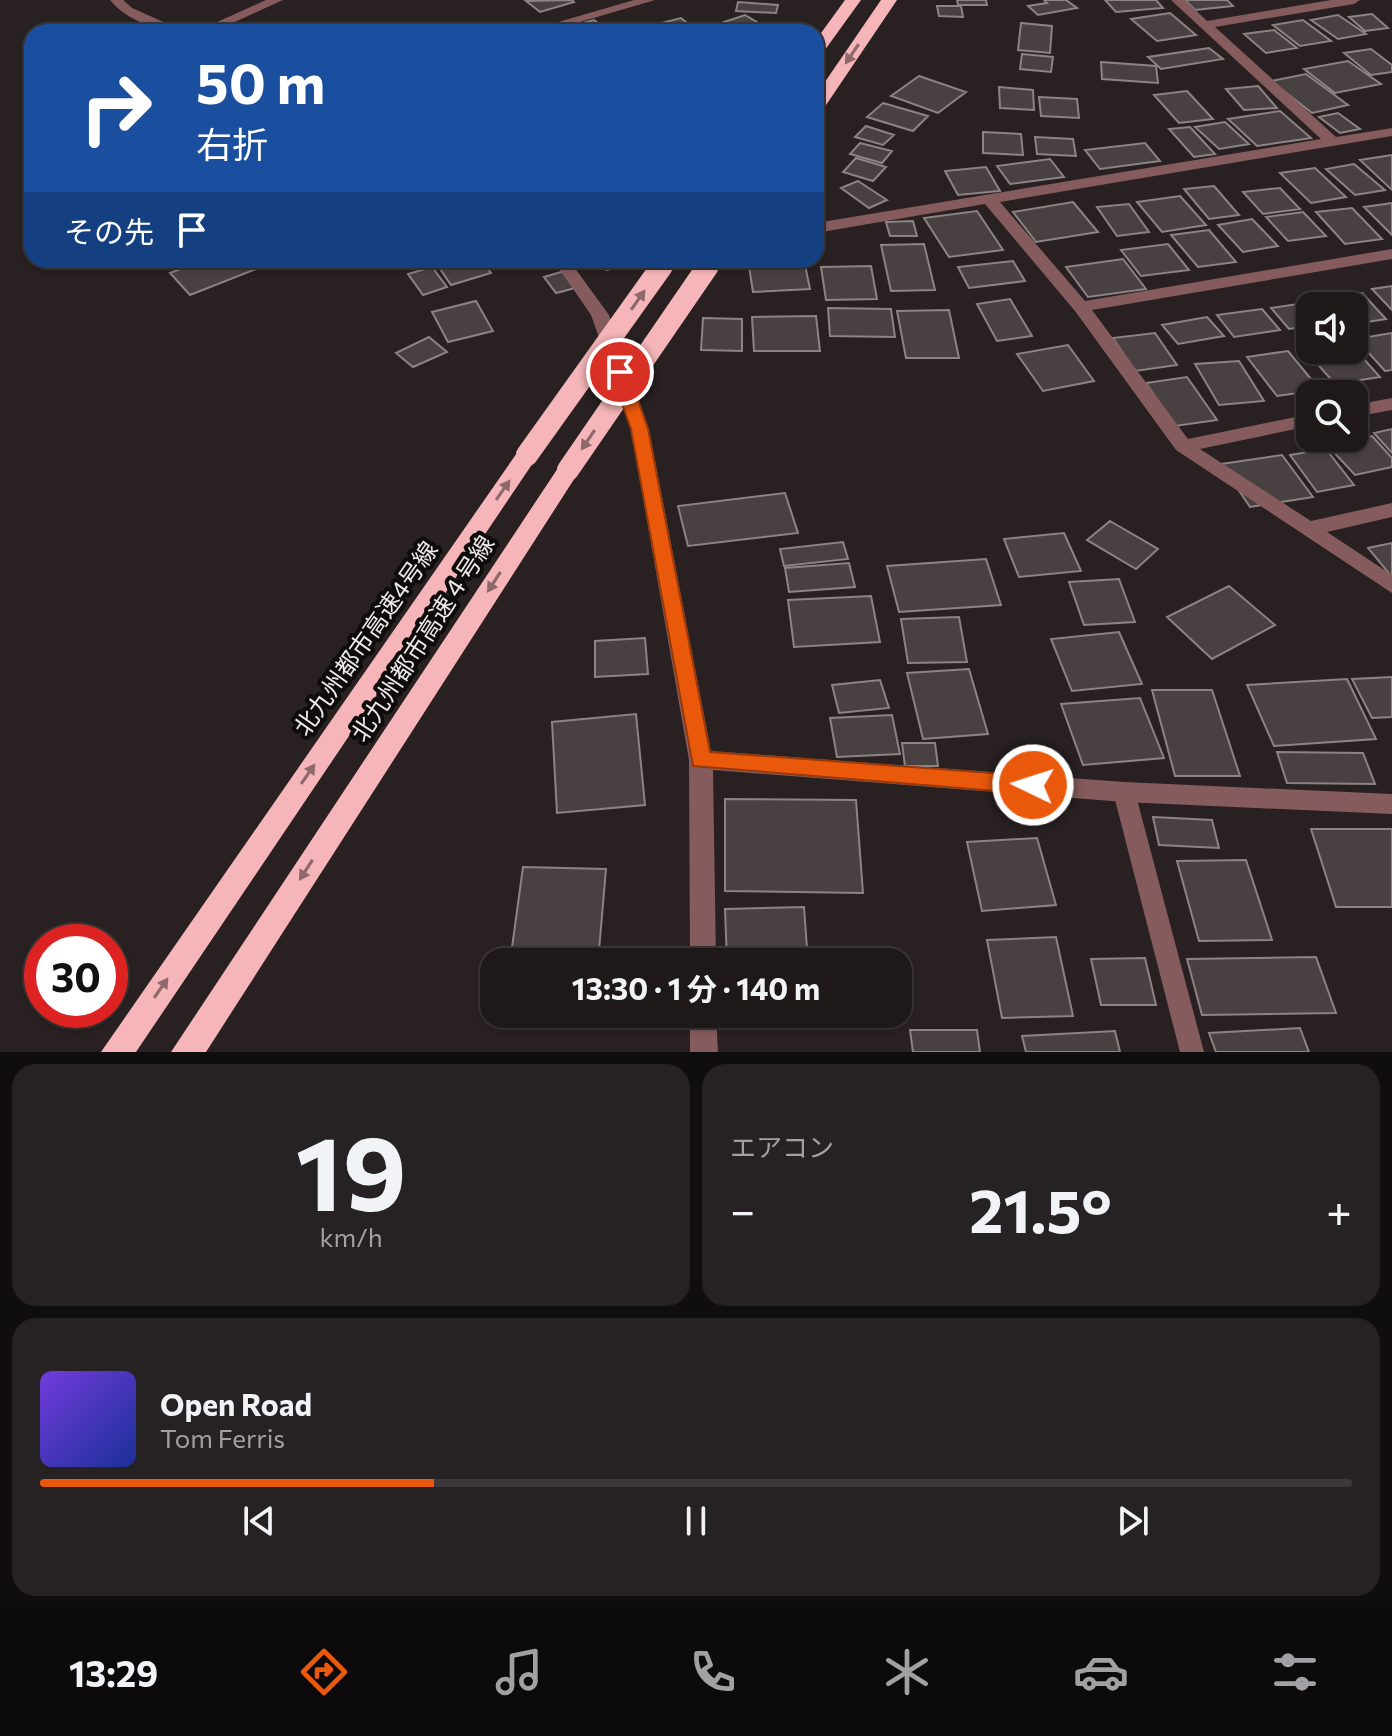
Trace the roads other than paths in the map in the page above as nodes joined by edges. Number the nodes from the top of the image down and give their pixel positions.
1 (116, 0) edge
2 (277, 0) edge
3 (649, 0) edge
4 (853, 0) edge
5 (889, 0) edge
6 (1177, 0) edge
7 (1354, 0) edge
8 (159, 24) edge
9 (221, 24) edge
10 (560, 24) edge
11 (1205, 25) junction
12 (824, 40) edge
13 (824, 95) edge
14 (1392, 132) edge
15 (1334, 143) junction
16 (988, 198) junction
17 (824, 227) edge
18 (1392, 254) edge
19 (567, 268) edge
20 (660, 268) edge
21 (707, 268) edge
22 (1081, 307) junction
23 (1392, 404) edge
24 (1368, 408) edge
25 (1296, 423) edge
26 (1183, 446) junction
27 (1392, 510) edge
28 (1308, 529) junction
29 (1392, 585) edge
30 (701, 760) junction
31 (1124, 792) junction
32 (1392, 804) edge
33 (703, 948) edge
34 (703, 1028) edge
35 (117, 1052) edge
36 (187, 1052) edge
37 (704, 1052) edge
38 (1192, 1052) edge

1 - 8 street
2 - 9 street
3 - 10 street
4 - 12 highway
5 -> 13 highway
6 - 11 street
7 - 11 street
11 - 15 street
14 - 15 street
15 - 16 street
16 - 17 street
16 - 22 street
18 - 22 street
19 - 30 street
35 -> 20 highway, 北九州都市高速4号線, bridge
21 -> 36 highway, 北九州都市高速４号線, bridge
22 - 26 street
23 - 24 street
25 - 26 street
26 - 28 street
27 - 28 street
28 - 29 street
30 - 31 street
30 - 33 street
31 - 32 street
31 - 38 lane
34 - 37 street

